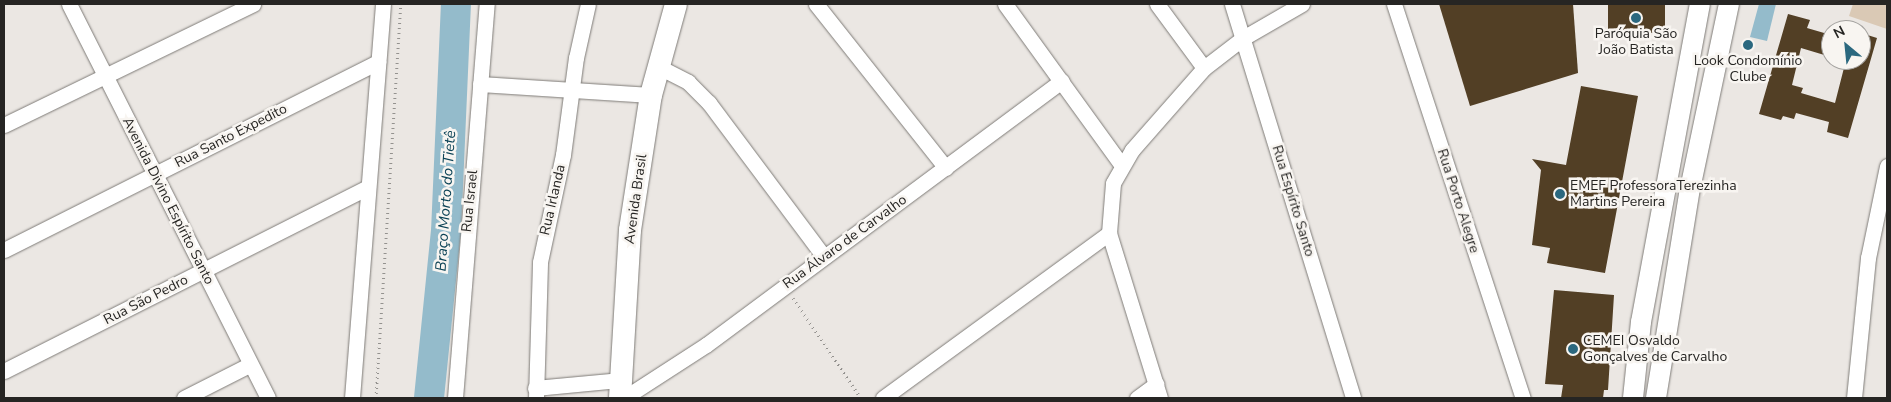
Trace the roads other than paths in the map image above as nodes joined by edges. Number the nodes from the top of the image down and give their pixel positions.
1 (69, 4) edge
2 (253, 4) edge
3 (383, 4) edge
4 (487, 4) edge
5 (588, 4) edge
6 (676, 4) edge
7 (816, 4) edge
8 (1005, 4) edge
9 (1157, 4) edge
10 (1232, 4) edge
11 (1302, 4) edge
12 (1394, 4) edge
13 (1700, 4) edge
14 (1729, 4) edge
15 (1243, 38) junction
16 (378, 62) junction
17 (659, 67) junction
18 (1204, 68) junction
19 (104, 75) junction
20 (1062, 81) junction
21 (480, 84) junction
22 (571, 91) junction
23 (651, 94) junction
24 (4, 125) edge
25 (1122, 164) junction
26 (1887, 166) edge
27 (946, 168) junction
28 (154, 174) junction
29 (368, 187) junction
30 (1109, 232) junction
31 (4, 250) edge
32 (824, 257) junction
33 (203, 272) junction
34 (249, 365) junction
35 (4, 372) edge
36 (1158, 391) edge
37 (621, 392) edge
38 (536, 393) edge
39 (184, 398) edge
40 (268, 398) edge
41 (352, 398) edge
42 (455, 398) edge
43 (883, 398) edge
44 (1137, 398) edge
45 (1353, 398) edge
46 (1523, 398) edge
47 (1633, 398) edge
48 (1656, 398) edge
49 (1854, 398) edge

1 - 19 street, Avenida Divino Espírito Santo
2 - 19 street
3 - 16 street
4 - 21 street, Rua Israel
5 - 22 street, Rua Irlanda
6 - 17 main road, Avenida Brasil
7 - 27 street
8 - 20 street
9 - 18 street
10 - 15 street, Rua Espírito Santo
11 - 15 street
12 - 46 street, Rua Porto Alegre
13 - 47 street
14 - 48 street
15 - 18 street
15 - 45 street, Rua Espírito Santo
16 - 28 street, Rua Santo Expedito
16 - 29 street
17 - 23 main road, Avenida Brasil
17 - 32 street
18 - 25 street
19 - 24 street
19 - 28 street, Avenida Divino Espírito Santo
20 - 25 street
20 - 27 street, Rua Álvaro de Carvalho
21 - 22 street
21 - 42 street, Rua Israel
22 - 23 street
22 - 38 street, Rua Irlanda
23 - 37 main road, Avenida Brasil
25 - 30 street
26 - 49 street
27 - 32 street, Rua Álvaro de Carvalho
28 - 31 street, Rua Santo Expedito
28 - 33 street, Avenida Divino Espírito Santo
29 - 33 street, Rua São Pedro
29 - 41 street
30 - 36 street
30 - 43 street
32 - 37 street, Rua Álvaro de Carvalho
33 - 34 street, Avenida Divino Espírito Santo
33 - 35 street, Rua São Pedro
34 - 39 street
34 - 40 street, Avenida Divino Espírito Santo
36 - 44 street
37 - 38 street

